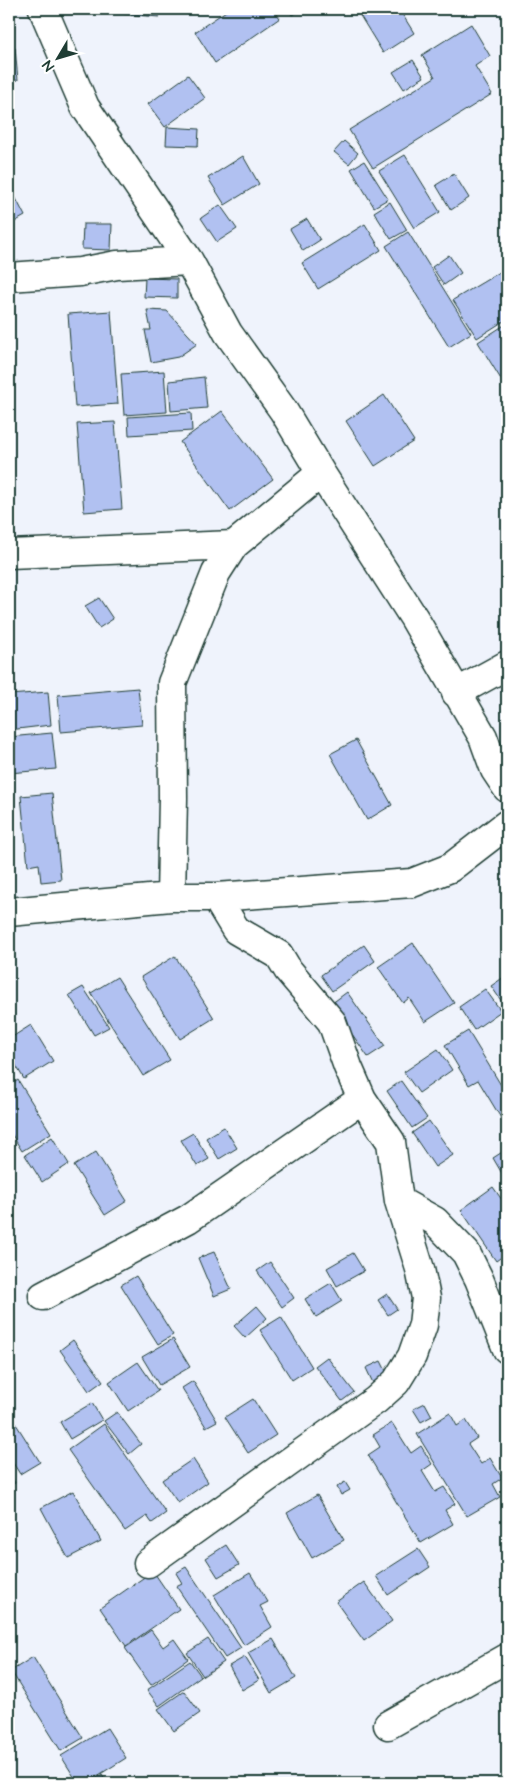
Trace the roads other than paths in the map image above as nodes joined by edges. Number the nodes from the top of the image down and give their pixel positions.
1 (43, 9) edge
2 (188, 261) junction
3 (9, 277) edge
4 (321, 473) junction
5 (234, 545) junction
6 (9, 554) edge
7 (507, 665) edge
8 (456, 693) junction
9 (507, 788) edge
10 (507, 824) edge
11 (171, 897) junction
12 (216, 897) junction
13 (9, 912) edge
14 (362, 1099) junction
15 (399, 1201) junction
16 (42, 1296) dead end
17 (507, 1349) edge
18 (148, 1563) dead end
19 (507, 1658) edge
20 (388, 1725) dead end

1 - 2 street
2 - 3 street
2 - 4 street
4 - 5 street
4 - 8 street
5 - 6 street
5 - 11 street
7 - 8 street
8 - 9 street
10 - 12 street
11 - 12 street
11 - 13 street
12 - 14 street
14 - 15 street
14 - 16 street
15 - 17 street
15 - 18 street
19 - 20 street

